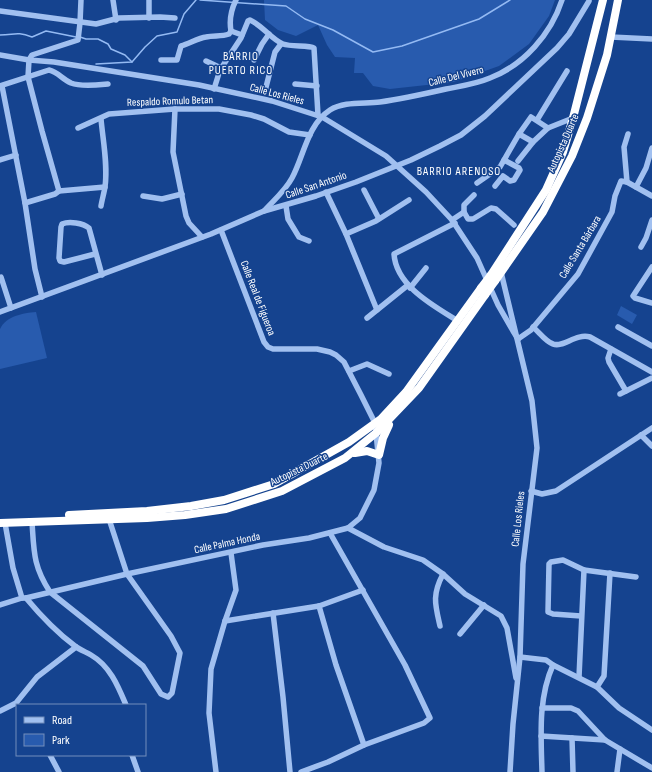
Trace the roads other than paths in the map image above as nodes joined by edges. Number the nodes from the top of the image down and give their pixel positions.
1 (82, 0) edge
2 (113, 0) edge
3 (148, 0) edge
4 (236, 0) edge
5 (562, 0) edge
6 (589, 0) edge
7 (618, 0) edge
8 (603, 2) edge
9 (0, 11) edge
10 (149, 18) junction
11 (175, 18) dead end
12 (116, 20) junction
13 (80, 23) junction
14 (231, 31) junction
15 (268, 34) junction
16 (242, 35) junction
17 (610, 37) junction
18 (652, 39) edge
19 (281, 44) junction
20 (0, 55) edge
21 (29, 60) junction
22 (161, 60) dead end
23 (254, 60) dead end
24 (206, 61) dead end
25 (221, 68) junction
26 (567, 70) dead end
27 (28, 77) junction
28 (108, 84) dead end
29 (295, 84) dead end
30 (1, 86) edge
31 (317, 86) junction
32 (214, 89) junction
33 (265, 91) dead end
34 (174, 109) junction
35 (320, 116) junction
36 (573, 118) junction
37 (100, 119) junction
38 (538, 120) junction
39 (78, 128) dead end
40 (548, 128) junction
41 (519, 134) junction
42 (628, 134) dead end
43 (310, 135) junction
44 (533, 142) junction
45 (652, 148) edge
46 (16, 155) junction
47 (651, 158) edge
48 (0, 160) edge
49 (504, 160) junction
50 (518, 161) dead end
51 (396, 166) junction
52 (627, 182) junction
53 (477, 183) dead end
54 (495, 186) dead end
55 (105, 187) junction
56 (636, 187) junction
57 (364, 190) dead end
58 (58, 191) junction
59 (326, 192) junction
60 (182, 194) junction
61 (474, 195) dead end
62 (143, 196) dead end
63 (652, 196) edge
64 (409, 200) dead end
65 (25, 203) junction
66 (101, 206) dead end
67 (286, 206) junction
68 (264, 211) junction
69 (464, 212) junction
70 (378, 219) junction
71 (652, 220) edge
72 (454, 222) junction
73 (514, 226) dead end
74 (220, 230) junction
75 (346, 234) junction
76 (202, 237) junction
77 (309, 241) dead end
78 (640, 247) dead end
79 (95, 254) junction
80 (652, 266) edge
81 (426, 268) dead end
82 (501, 272) junction
83 (102, 275) junction
84 (490, 276) junction
85 (2, 277) dead end
86 (409, 286) junction
87 (483, 292) junction
88 (42, 297) junction
89 (652, 303) edge
90 (11, 308) junction
91 (377, 310) junction
92 (0, 312) edge
93 (367, 318) dead end
94 (458, 321) junction
95 (534, 327) junction
96 (618, 327) dead end
97 (518, 338) junction
98 (652, 346) edge
99 (611, 349) junction
100 (349, 371) junction
101 (652, 372) edge
102 (389, 374) dead end
103 (652, 378) edge
104 (393, 416) junction
105 (374, 423) junction
106 (652, 428) edge
107 (376, 434) junction
108 (641, 435) junction
109 (652, 446) edge
110 (352, 454) junction
111 (379, 456) junction
112 (531, 492) junction
113 (109, 520) junction
114 (2, 521) edge
115 (32, 522) junction
116 (348, 528) junction
117 (330, 533) junction
118 (231, 553) junction
119 (584, 570) junction
120 (610, 573) junction
121 (127, 574) junction
122 (443, 574) junction
123 (636, 577) dead end
124 (363, 590) junction
125 (50, 592) junction
126 (24, 598) junction
127 (0, 605) edge
128 (484, 605) junction
129 (319, 606) junction
130 (273, 613) junction
131 (580, 616) junction
132 (225, 621) junction
133 (440, 626) dead end
134 (460, 634) dead end
135 (76, 648) junction
136 (520, 657) junction
137 (553, 665) junction
138 (579, 678) junction
139 (517, 685) junction
140 (597, 687) junction
141 (16, 704) edge
142 (126, 704) edge
143 (542, 708) junction
144 (0, 711) edge
145 (652, 730) edge
146 (541, 736) junction
147 (572, 738) junction
148 (605, 740) junction
149 (364, 746) junction
150 (620, 749) junction
151 (51, 756) edge
152 (132, 756) edge
153 (652, 768) edge
154 (59, 772) edge
155 (138, 772) edge
156 (216, 772) edge
157 (290, 772) edge
158 (301, 772) edge
159 (510, 772) edge
160 (542, 772) edge
161 (573, 772) edge
162 (617, 772) edge

1 - 13 street
2 - 12 street
3 - 10 street
4 - 14 street
5 - 35 street, Calle Del Vivero
6 - 8 street
6 - 51 street, Calle San Antonio
7 - 17 highway, Autopista Duarte
8 - 36 highway, Autopista Duarte
9 - 13 street
10 - 11 street
10 - 12 street
12 - 13 street
13 - 21 street
14 - 16 street
14 - 22 street
15 - 16 street
15 - 19 street
15 - 23 street
16 - 25 street
17 - 18 street
17 - 82 highway, Autopista Duarte
19 - 31 street
19 - 33 street
20 - 21 street, Calle Los Rieles
21 - 27 street
21 - 32 street, Calle Los Rieles
24 - 25 street
25 - 32 street
26 - 38 street
27 - 28 street
27 - 30 street
27 - 58 street
29 - 31 street
30 - 46 street
31 - 35 street
32 - 35 street, Calle Los Rieles
34 - 37 street, Respaldo Romulo Betan
34 - 43 street, Respaldo Romulo Betan
34 - 60 street
35 - 43 street
35 - 51 street, Calle Los Rieles
36 - 40 street
36 - 84 highway, Autopista Duarte
37 - 39 street, Respaldo Romulo Betan
37 - 55 street
38 - 40 street
38 - 41 street
40 - 44 street
41 - 44 street
41 - 49 street
42 - 52 street
43 - 68 street
44 - 50 street
45 - 47 street
46 - 48 street
46 - 65 street
47 - 56 street
49 - 53 street
49 - 54 street
51 - 59 street, Calle San Antonio
51 - 72 street, Calle Los Rieles
52 - 56 street
52 - 95 street, Calle Santa Bárbara
55 - 58 street
55 - 66 street
56 - 63 street
57 - 70 street
58 - 65 street
59 - 67 street, Calle San Antonio
59 - 75 street
60 - 62 street
60 - 76 street
61 - 69 street
64 - 70 street
65 - 88 street
67 - 68 street, Calle San Antonio
67 - 77 street
68 - 74 street, Calle San Antonio
69 - 72 street
69 - 73 street
70 - 75 street
71 - 78 street
72 - 84 street, Calle Los Rieles
72 - 86 street
74 - 76 street, Calle San Antonio
74 - 100 street, Calle Real de Figueroa
75 - 91 street
76 - 83 street, Calle San Antonio
79 - 79 street
79 - 83 street
80 - 89 street
81 - 86 street
82 - 84 highway, Autopista Duarte
82 - 97 street, Calle Los Rieles
83 - 88 street, Calle San Antonio
84 - 87 highway, bridge
84 - 97 street, Calle Los Rieles
85 - 90 street
86 - 91 street
86 - 94 street
87 - 94 highway, Autopista Duarte
87 - 104 highway, Autopista Duarte
88 - 90 street, Calle San Antonio
90 - 92 street, Calle San Antonio
91 - 93 street
94 - 105 highway, Autopista Duarte
95 - 97 street, Calle Santa Bárbara
95 - 99 street
96 - 98 street
97 - 112 street, Calle Los Rieles
99 - 101 street
99 - 103 street
100 - 102 street
100 - 105 street, Calle Real de Figueroa
104 - 107 highway, Autopista Duarte
104 - 111 highway
105 - 107 street, Calle Palma Honda
105 - 114 highway, Autopista Duarte
106 - 108 street
107 - 110 highway, Autopista Duarte
107 - 111 street, Calle Palma Honda
108 - 109 street
108 - 112 street
110 - 111 highway
110 - 113 highway, Autopista Duarte
111 - 116 street, Calle Palma Honda
112 - 136 street, Calle Los Rieles
113 - 115 highway, Autopista Duarte
113 - 121 street
114 - 115 highway, Autopista Duarte
114 - 126 street
115 - 125 street
116 - 117 street, Calle Palma Honda
116 - 122 street
117 - 118 street, Calle Palma Honda
117 - 124 street
118 - 121 street, Calle Palma Honda
118 - 132 street
119 - 120 street
119 - 131 street
119 - 131 street
120 - 123 street
120 - 140 street
121 - 125 street, Calle Palma Honda
121 - 125 street
122 - 128 street
122 - 133 street
124 - 129 street
124 - 149 street
125 - 126 street, Calle Palma Honda
126 - 127 street, Calle Palma Honda
126 - 135 street
128 - 134 street
128 - 139 street
129 - 130 street
129 - 149 street
130 - 132 street
130 - 157 street
131 - 138 street
132 - 156 street
135 - 141 street
135 - 142 street
136 - 137 street
136 - 139 street, Calle Los Rieles
137 - 138 street
137 - 143 street
138 - 140 street
139 - 159 street, Calle Los Rieles
140 - 145 street
141 - 144 street
143 - 146 street
143 - 148 street
146 - 147 street
146 - 160 street
147 - 148 street
147 - 161 street
148 - 150 street
149 - 158 street
150 - 153 street
150 - 162 street
151 - 154 street
152 - 155 street

